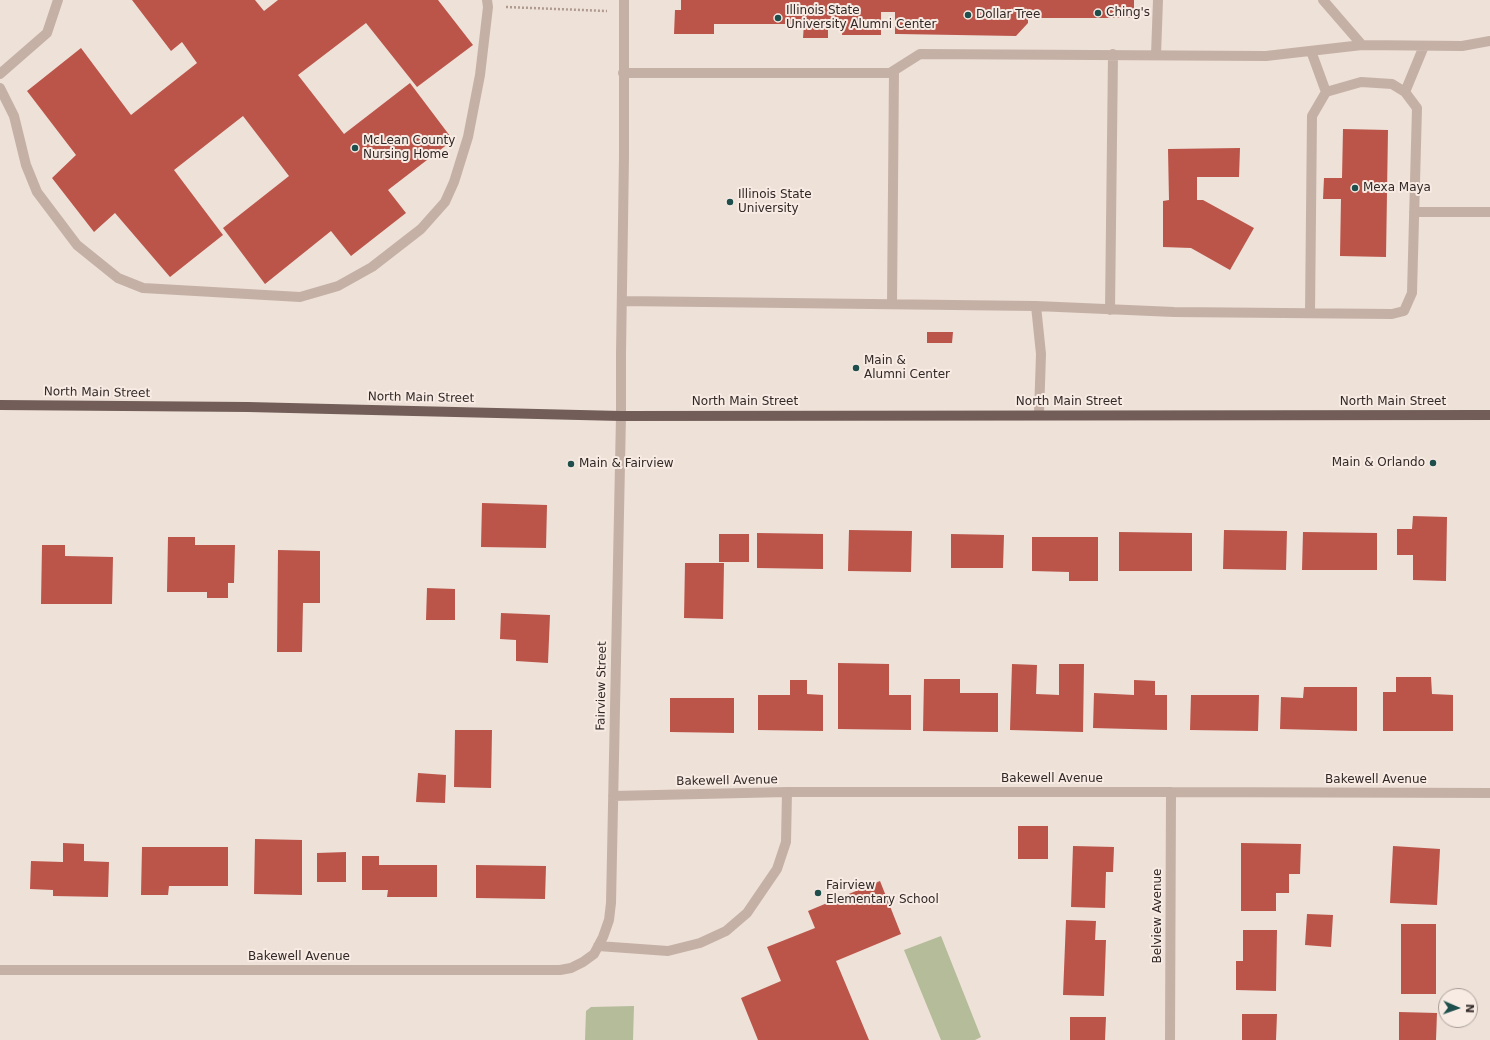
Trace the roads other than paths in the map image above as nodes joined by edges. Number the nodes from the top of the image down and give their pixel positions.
1 (58, 0) edge
2 (624, 0) edge
3 (1158, 0) edge
4 (1323, 0) edge
5 (487, 3) edge
6 (1490, 41) edge
7 (1362, 45) junction
8 (1424, 46) junction
9 (1311, 51) junction
10 (1113, 54) junction
11 (1156, 55) junction
12 (894, 71) junction
13 (624, 73) junction
14 (0, 74) edge
15 (0, 88) edge
16 (1326, 92) junction
17 (1405, 92) junction
18 (1414, 212) junction
19 (1490, 212) edge
20 (622, 302) junction
21 (892, 304) junction
22 (1036, 306) junction
23 (1110, 310) junction
24 (1310, 313) junction
25 (0, 404) edge
26 (1039, 414) junction
27 (1490, 415) edge
28 (621, 416) junction
29 (787, 792) junction
30 (1172, 792) junction
31 (1490, 793) edge
32 (613, 796) junction
33 (596, 950) junction
34 (0, 970) edge
35 (1170, 1040) edge

1 - 14 street
2 - 13 street, Fairview Street
3 - 11 street
4 - 7 street
5 - 15 street
6 - 8 street
7 - 8 street
7 - 9 street
8 - 17 street
9 - 11 street
9 - 16 street
10 - 11 street
10 - 12 street
10 - 23 street
12 - 13 street
12 - 21 street
13 - 20 street, Fairview Street
16 - 17 street
16 - 24 street
17 - 18 street
18 - 19 street
18 - 24 street
20 - 21 street
20 - 28 street, Fairview Street
21 - 22 street
22 - 23 street
22 - 26 street
23 - 24 street
25 - 28 main road, North Main Street
26 - 27 main road, North Main Street
26 - 28 main road, North Main Street
28 - 32 street, Fairview Street
29 - 30 street, Bakewell Avenue
29 - 32 street, Bakewell Avenue
29 - 33 street
30 - 31 street, Bakewell Avenue
30 - 35 street, Belview Avenue
32 - 33 street, Fairview Street
33 - 34 street, Bakewell Avenue

